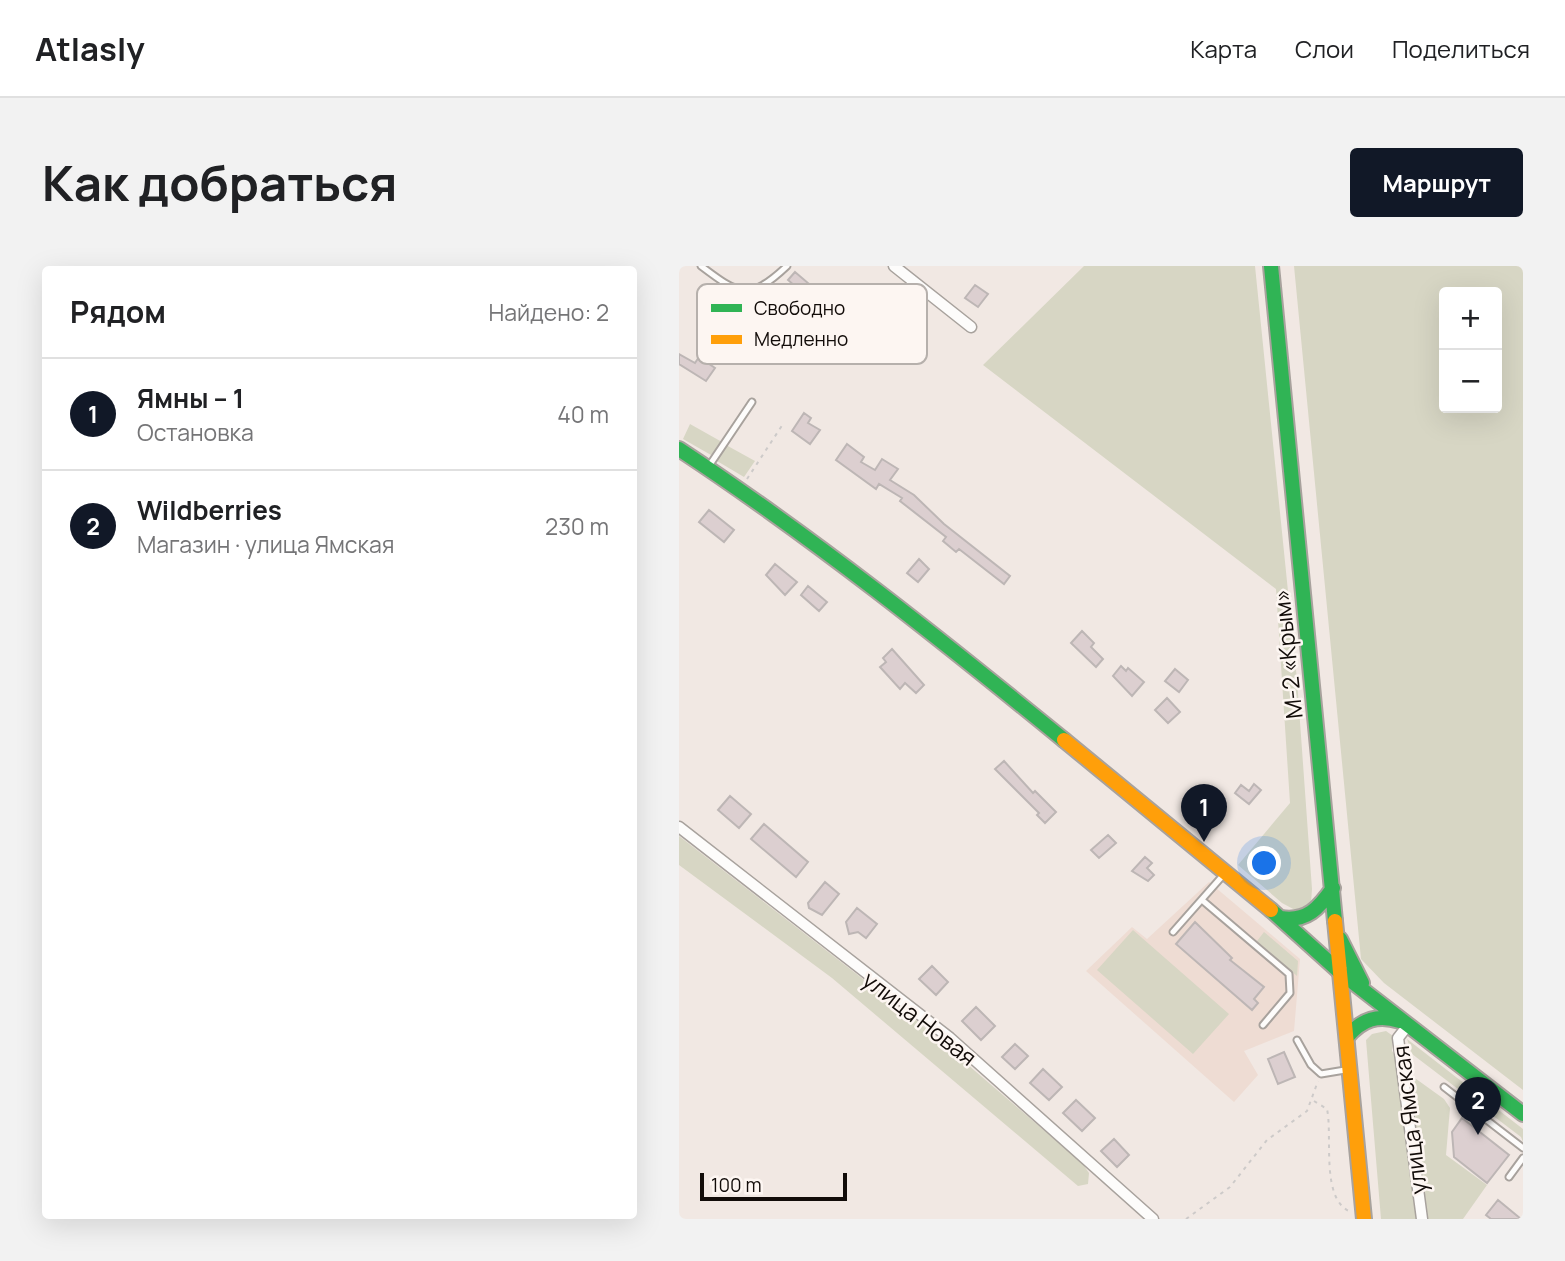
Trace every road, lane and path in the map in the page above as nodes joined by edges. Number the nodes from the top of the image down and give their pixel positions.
1 (701, 266) edge
2 (787, 266) edge
3 (894, 266) edge
4 (1272, 266) edge
5 (725, 284) edge
6 (764, 284) edge
7 (917, 284) edge
8 (927, 292) edge
9 (971, 327) dead end
10 (752, 402) dead end
11 (783, 424) dead end
12 (679, 449) edge
13 (709, 467) junction
14 (741, 488) junction
15 (679, 827) edge
16 (1226, 872) junction
17 (1333, 888) junction
18 (1202, 900) junction
19 (1281, 918) junction
20 (1173, 932) dead end
21 (1337, 933) junction
22 (1341, 973) junction
23 (1372, 996) junction
24 (1409, 1024) junction
25 (1263, 1025) dead end
26 (1347, 1037) junction
27 (1297, 1040) dead end
28 (1350, 1070) junction
29 (1321, 1073) junction
30 (1444, 1087) dead end
31 (1313, 1101) junction
32 (1523, 1114) edge
33 (1523, 1148) edge
34 (1523, 1158) edge
35 (1509, 1177) dead end
36 (1364, 1218) edge
37 (1153, 1219) edge
38 (1186, 1219) edge
39 (1422, 1219) edge

1 - 5 lane
2 - 6 lane
3 - 7 street
4 - 17 main road, М-2 «Крым»
8 - 9 street
10 - 13 lane
11 - 14 path
12 - 13 main road
13 - 14 main road
14 - 16 main road
15 - 37 street, улица Новая
16 - 18 lane
16 - 19 main road
17 - 19 main road
17 - 21 main road, М-2 «Крым»
18 - 20 lane
18 - 25 lane
19 - 22 main road
21 - 22 main road, М-2 «Крым»
21 - 23 main road
22 - 23 main road
22 - 26 main road, М-2 «Крым»
23 - 24 main road
24 - 26 main road
24 - 32 main road
24 - 39 street, улица Ямская
26 - 28 main road, М-2 «Крым»
27 - 29 lane
28 - 29 lane
28 - 36 main road
29 - 31 path
30 - 33 lane
31 - 36 path
31 - 38 path
34 - 35 lane

